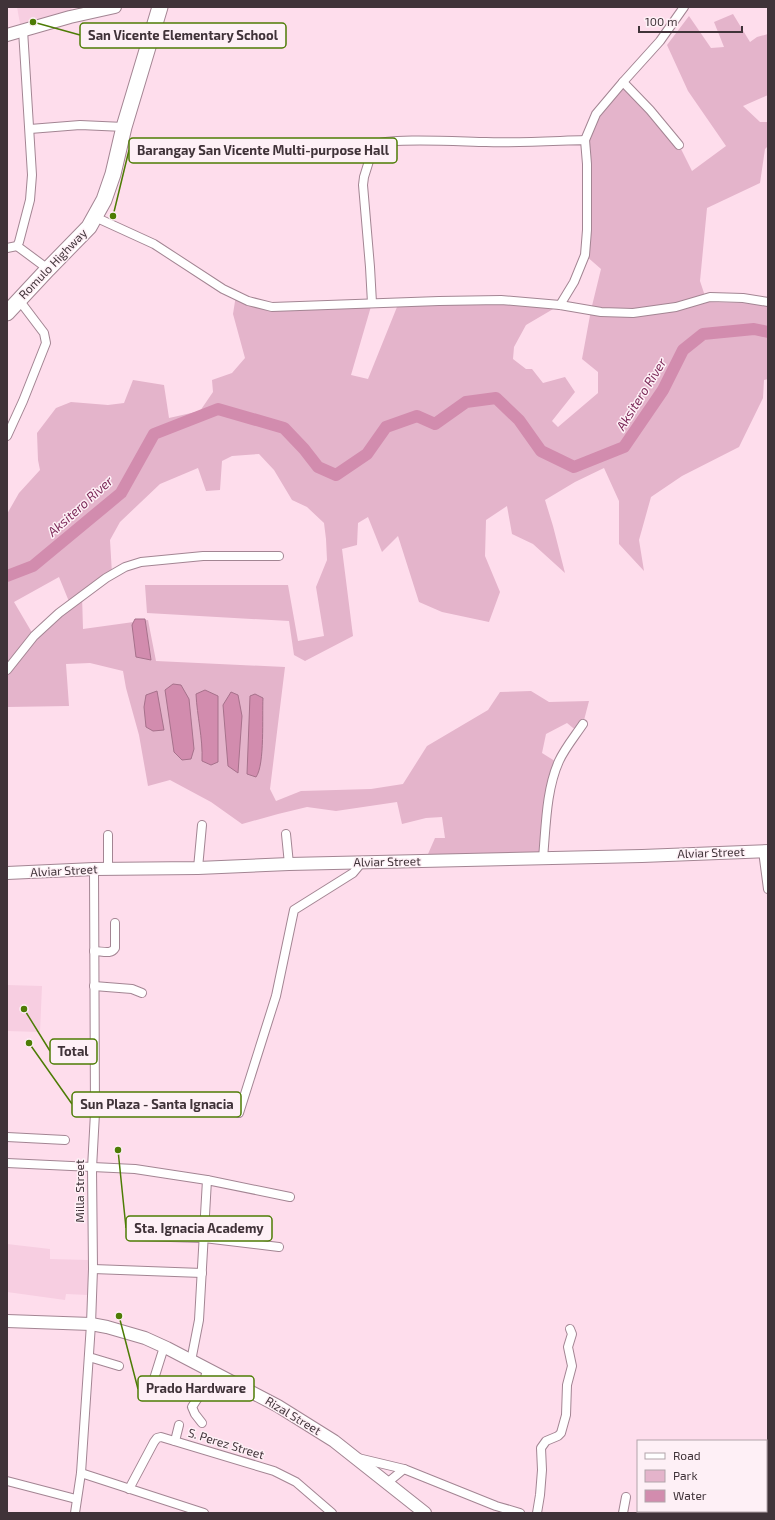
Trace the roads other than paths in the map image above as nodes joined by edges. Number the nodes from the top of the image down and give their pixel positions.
1 (115, 7) edge
2 (160, 7) edge
3 (684, 7) edge
4 (23, 30) junction
5 (7, 35) edge
6 (622, 82) junction
7 (124, 127) junction
8 (30, 129) junction
9 (585, 140) junction
10 (679, 145) dead end
11 (95, 217) junction
12 (17, 246) junction
13 (7, 248) edge
14 (48, 269) junction
15 (19, 300) junction
16 (768, 302) edge
17 (372, 303) junction
18 (560, 305) junction
19 (7, 314) edge
20 (7, 436) edge
21 (279, 556) dead end
22 (7, 670) edge
23 (583, 724) dead end
24 (202, 825) dead end
25 (286, 834) dead end
26 (108, 835) dead end
27 (766, 851) edge
28 (543, 858) junction
29 (360, 862) junction
30 (289, 864) junction
31 (198, 868) junction
32 (94, 869) junction
33 (108, 869) junction
34 (7, 874) edge
35 (768, 889) edge
36 (115, 923) dead end
37 (94, 951) junction
38 (94, 986) junction
39 (142, 993) dead end
40 (239, 1114) dead end
41 (7, 1137) edge
42 (65, 1140) dead end
43 (7, 1163) edge
44 (92, 1168) junction
45 (207, 1180) junction
46 (290, 1197) dead end
47 (136, 1236) dead end
48 (204, 1238) junction
49 (279, 1247) dead end
50 (93, 1269) junction
51 (202, 1273) junction
52 (7, 1321) edge
53 (91, 1324) junction
54 (570, 1329) dead end
55 (164, 1347) junction
56 (89, 1357) junction
57 (191, 1361) junction
58 (119, 1366) dead end
59 (207, 1370) junction
60 (154, 1382) dead end
61 (202, 1423) dead end
62 (179, 1425) dead end
63 (175, 1441) junction
64 (355, 1458) junction
65 (404, 1469) junction
66 (81, 1473) junction
67 (7, 1481) edge
68 (387, 1483) junction
69 (129, 1488) junction
70 (626, 1497) dead end
71 (76, 1499) junction
72 (75, 1513) edge
73 (204, 1513) edge
74 (332, 1513) edge
75 (425, 1513) edge
76 (520, 1513) edge
77 (537, 1513) edge
78 (623, 1513) edge

1 - 4 street
2 - 7 highway, Romulo Highway
3 - 6 street
4 - 5 street
4 - 8 street
6 - 9 street
6 - 10 street
7 - 8 street
7 - 11 highway, Romulo Highway
8 - 12 street
9 - 17 street
9 - 18 street
11 - 14 highway, Romulo Highway
11 - 17 street
12 - 13 street
12 - 14 street
14 - 15 highway, Romulo Highway
15 - 19 highway, Romulo Highway
15 - 20 street
16 - 18 street
17 - 18 street
21 - 22 street
23 - 28 street
24 - 31 street
25 - 30 street
26 - 33 street
27 - 28 street, Alviar Street
27 - 35 street
28 - 29 street, Alviar Street
29 - 30 street, Alviar Street
29 - 40 street
30 - 31 street, Alviar Street
31 - 33 street, Alviar Street
32 - 33 street, Alviar Street
32 - 34 street, Alviar Street
32 - 37 street, Milla Street
36 - 37 street
37 - 38 street, Milla Street
38 - 39 street
38 - 44 street, Milla Street
41 - 42 street
43 - 44 street
44 - 45 street
44 - 50 street, Milla Street
45 - 46 street
45 - 48 street
47 - 48 street
48 - 49 street
48 - 51 street
50 - 51 street
50 - 53 street, Milla Street
51 - 57 street
52 - 53 street, Rizal Street
53 - 55 street, Rizal Street
53 - 56 street, Milla Street
54 - 77 street
55 - 57 street, Rizal Street
55 - 60 street
56 - 58 street
56 - 66 street, Milla Street
57 - 59 street, Rizal Street
59 - 61 street
59 - 64 street, Rizal Street
62 - 63 street
63 - 69 street, S. Perez Street
63 - 74 street, S. Perez Street
64 - 65 street
64 - 68 street, Rizal Street
65 - 68 street
65 - 76 street
66 - 69 street
66 - 71 street, Milla Street
67 - 71 street
68 - 75 street, Rizal Street
69 - 73 street
70 - 78 street
71 - 72 street, Milla Street

